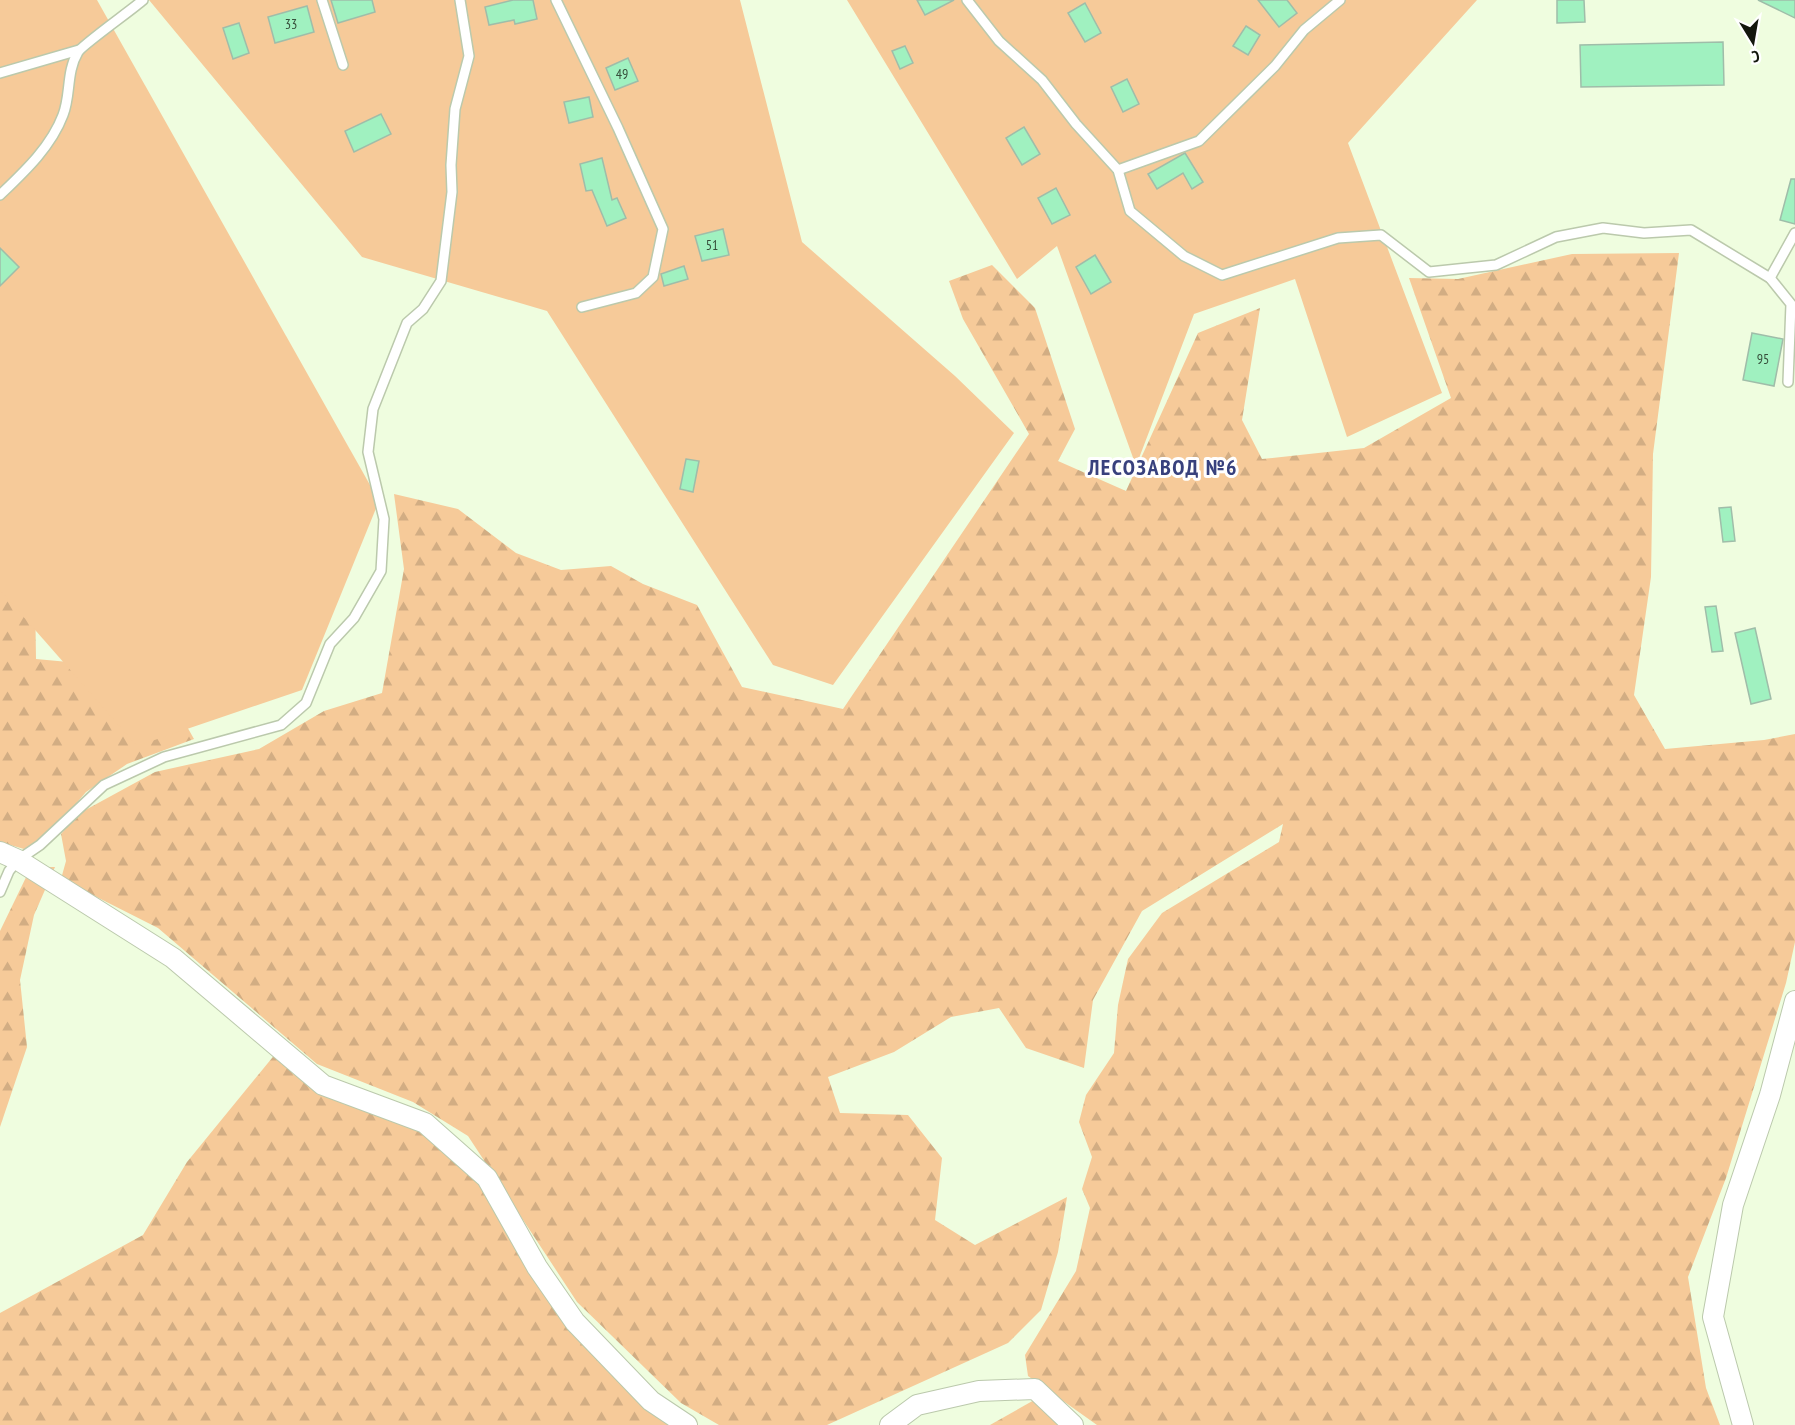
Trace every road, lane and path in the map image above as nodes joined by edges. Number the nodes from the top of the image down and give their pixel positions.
1 (143, 0) edge
2 (322, 0) edge
3 (460, 0) edge
4 (555, 0) edge
5 (967, 0) edge
6 (1340, 0) edge
7 (79, 50) junction
8 (343, 64) dead end
9 (0, 73) edge
10 (1118, 170) junction
11 (0, 195) edge
12 (1795, 233) edge
13 (1770, 278) junction
14 (582, 307) dead end
15 (1788, 382) dead end
16 (0, 852) edge
17 (18, 860) junction
18 (0, 892) edge
19 (1795, 1001) edge
20 (687, 1425) edge
21 (890, 1425) edge
22 (1073, 1425) edge
23 (1743, 1425) edge

1 - 7 lane
2 - 8 lane
3 - 17 lane
4 - 14 lane
5 - 10 lane
6 - 10 lane
7 - 9 lane
7 - 11 lane
10 - 13 lane
12 - 13 lane
13 - 15 lane
16 - 17 street
17 - 18 lane
17 - 20 street
19 - 23 street
21 - 22 street

